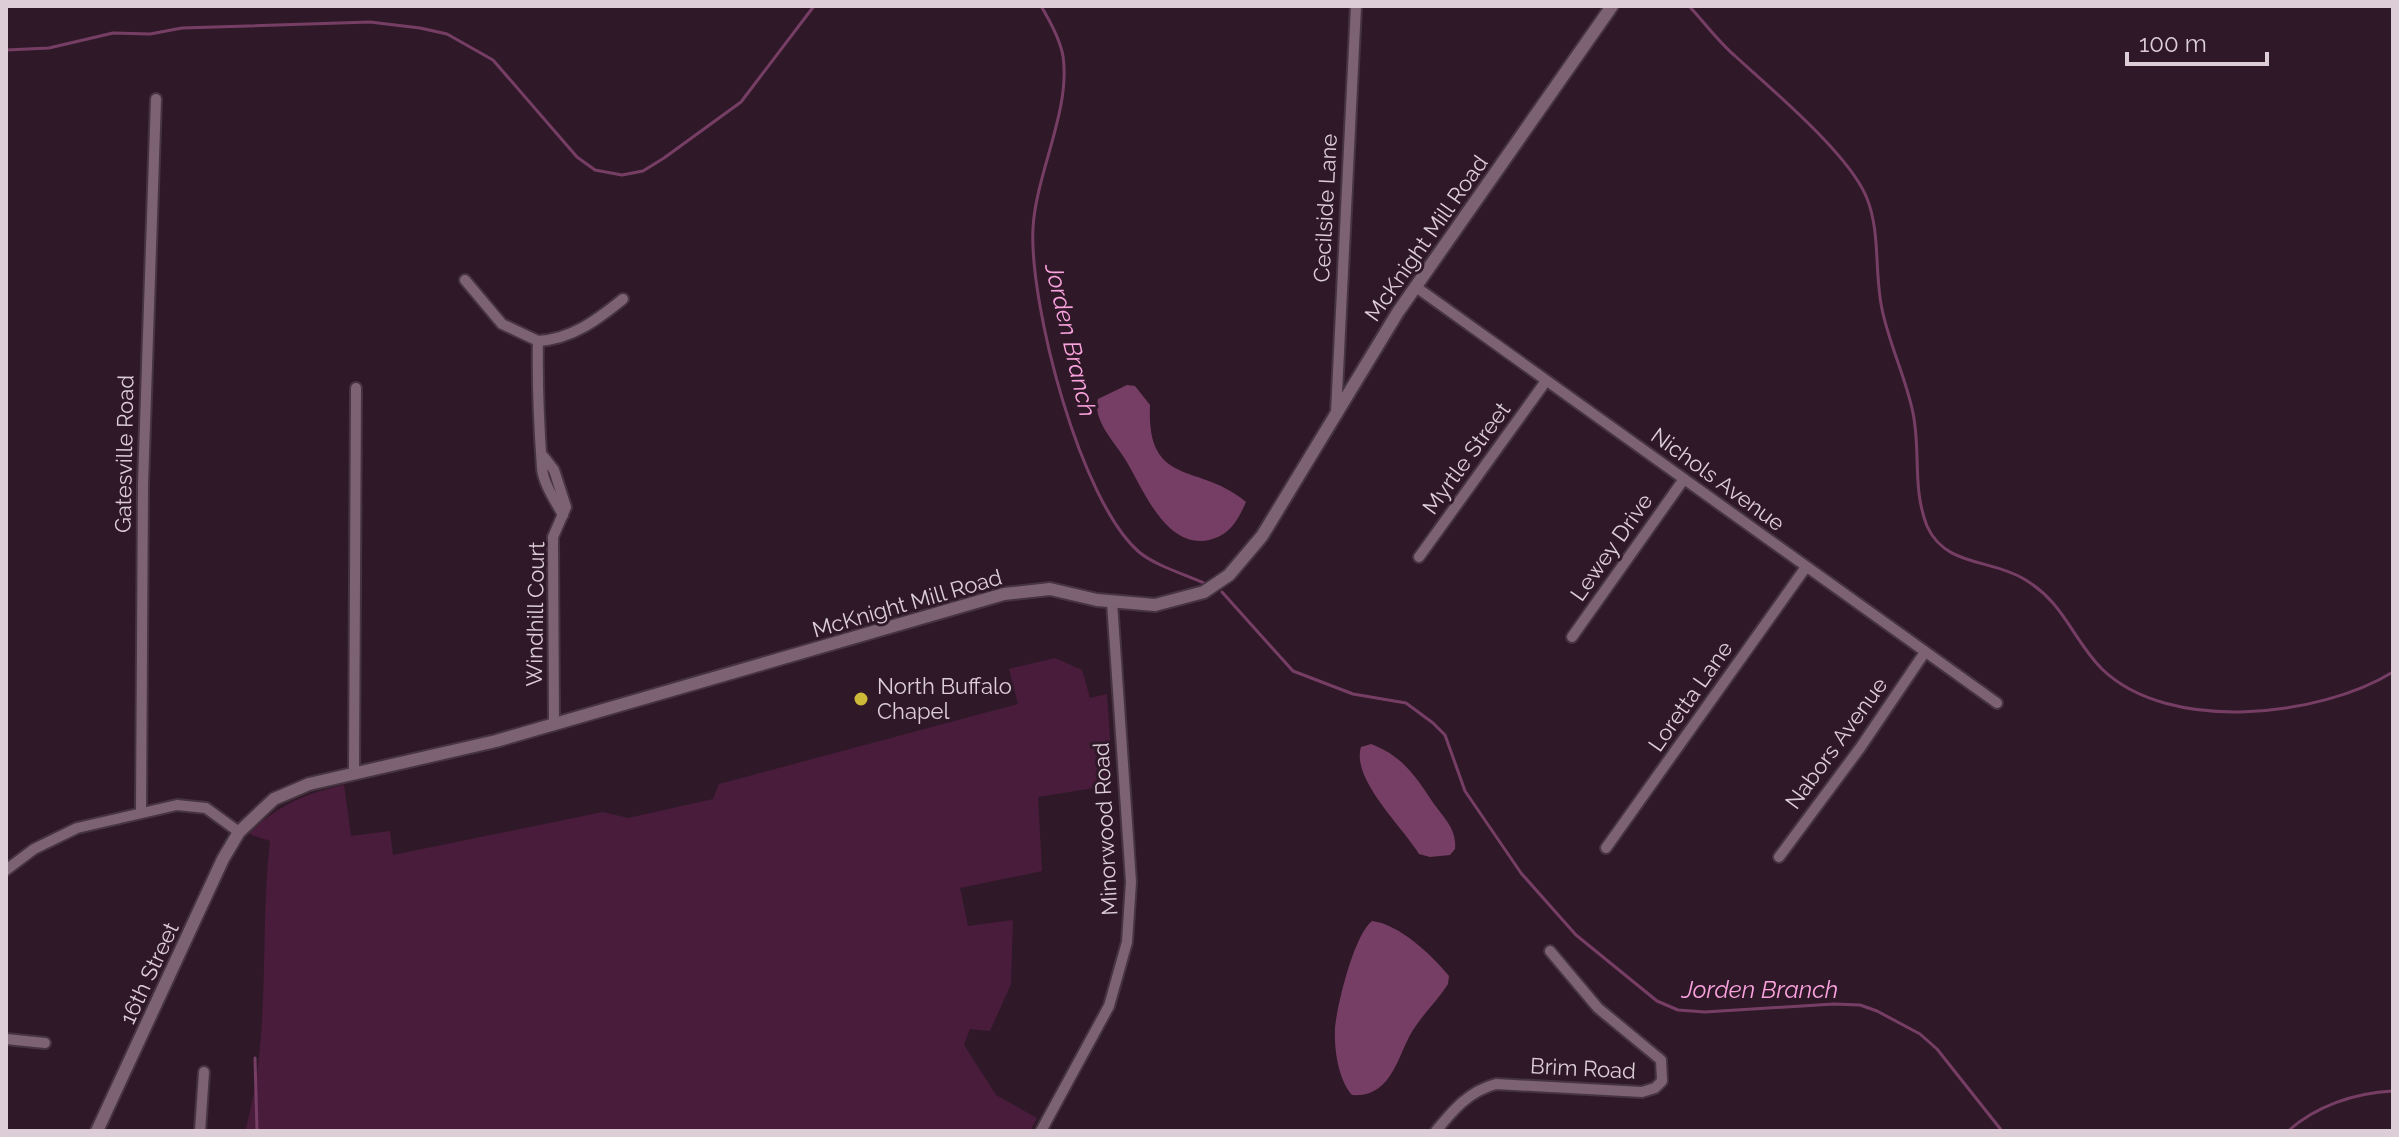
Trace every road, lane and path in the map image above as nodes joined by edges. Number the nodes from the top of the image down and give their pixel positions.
1 (1356, 6) edge
2 (1612, 6) edge
3 (156, 99) dead end
4 (465, 280) dead end
5 (1416, 287) junction
6 (623, 299) dead end
7 (538, 341) junction
8 (1546, 381) junction
9 (356, 388) dead end
10 (1336, 413) junction
11 (1684, 479) junction
12 (1419, 557) dead end
13 (1806, 567) junction
14 (1112, 602) junction
15 (1572, 637) dead end
16 (1925, 652) junction
17 (1997, 703) dead end
18 (554, 725) junction
19 (354, 773) junction
20 (141, 811) junction
21 (239, 832) junction
22 (1606, 848) dead end
23 (1779, 857) dead end
24 (6, 870) edge
25 (1550, 951) dead end
26 (6, 1039) edge
27 (45, 1043) dead end
28 (204, 1072) dead end
29 (97, 1131) edge
30 (200, 1131) edge
31 (1041, 1131) edge
32 (1436, 1131) edge

1 - 10 street, Cecilside Lane
2 - 5 street, McKnight Mill Road
3 - 20 street, Gatesville Road
4 - 7 street
5 - 8 street, Nichols Avenue
5 - 10 street, McKnight Mill Road
6 - 7 street
7 - 18 street, Windhill Court
8 - 11 street, Nichols Avenue
8 - 12 street, Myrtle Street
9 - 19 street
10 - 14 street, McKnight Mill Road
11 - 13 street, Nichols Avenue
11 - 15 street, Lewey Drive
13 - 16 street, Nichols Avenue
13 - 22 street, Loretta Lane
14 - 18 street, McKnight Mill Road
14 - 31 street, Minorwood Road
16 - 17 street, Nichols Avenue
16 - 23 street, Nabors Avenue
18 - 19 street, McKnight Mill Road
19 - 21 street, McKnight Mill Road
20 - 21 street
20 - 24 street
21 - 29 street, 16th Street
25 - 32 street, Brim Road
26 - 27 street
28 - 30 street

